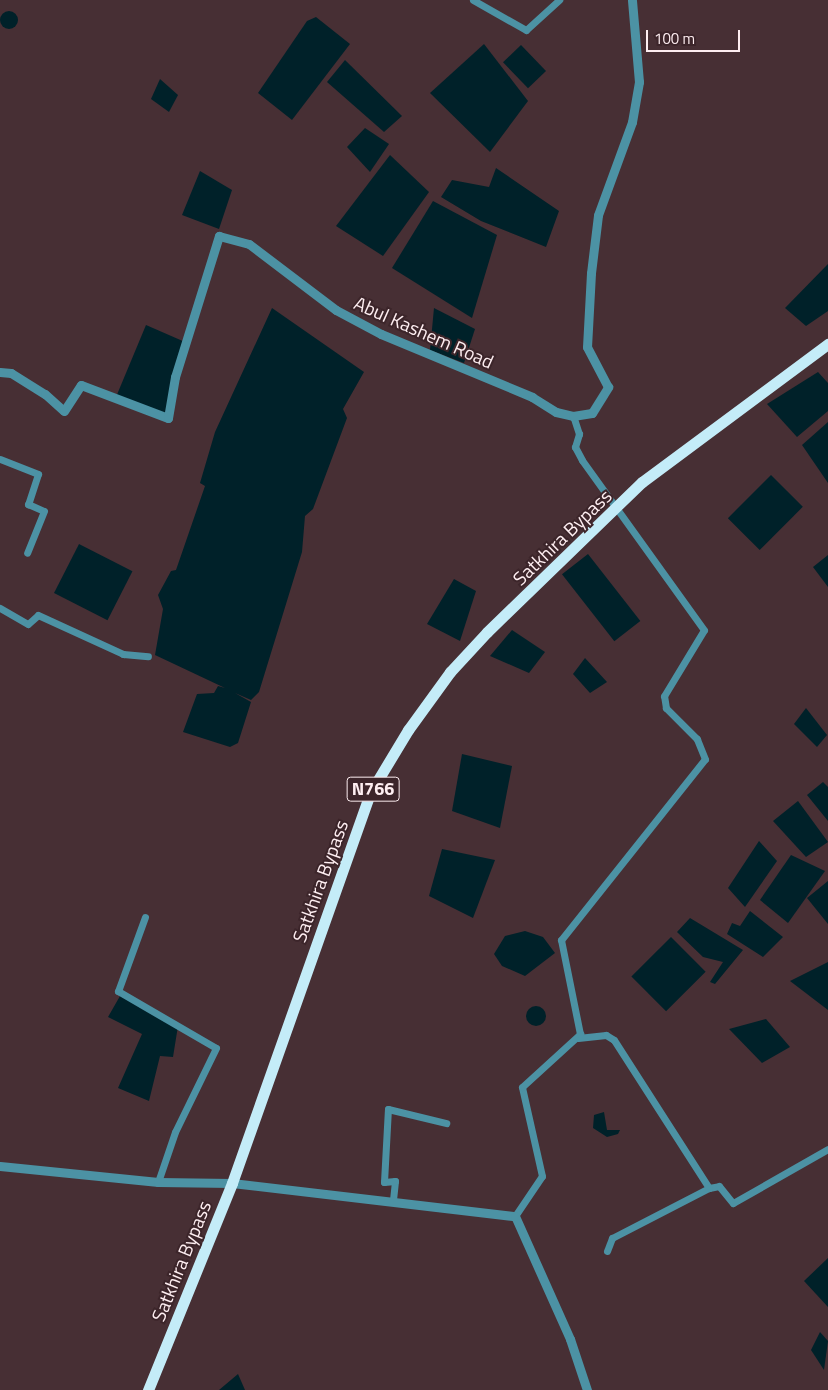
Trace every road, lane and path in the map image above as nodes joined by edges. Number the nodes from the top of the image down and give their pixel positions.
1 (473, 0) edge
2 (559, 0) edge
3 (632, 0) edge
4 (828, 344) edge
5 (0, 372) edge
6 (573, 416) junction
7 (0, 459) edge
8 (617, 509) junction
9 (27, 553) dead end
10 (0, 608) edge
11 (148, 656) dead end
12 (145, 917) dead end
13 (578, 1038) junction
14 (446, 1123) dead end
15 (828, 1150) edge
16 (0, 1166) edge
17 (158, 1182) junction
18 (232, 1182) junction
19 (709, 1188) junction
20 (393, 1200) junction
21 (514, 1216) junction
22 (607, 1251) dead end
23 (148, 1390) edge
24 (587, 1390) edge

1 - 2 street
3 - 6 street
4 - 8 highway, Satkhira Bypass / N766
5 - 6 street, Abul Kashem Road
6 - 8 street
7 - 9 street
8 - 13 street
8 - 18 highway, Satkhira Bypass / N766
10 - 11 street
12 - 17 street
13 - 19 street
13 - 21 street
14 - 20 street
15 - 19 street
16 - 17 street
17 - 18 street
18 - 20 street
18 - 23 highway, Satkhira Bypass / N766
19 - 22 street
20 - 21 street
21 - 24 street

